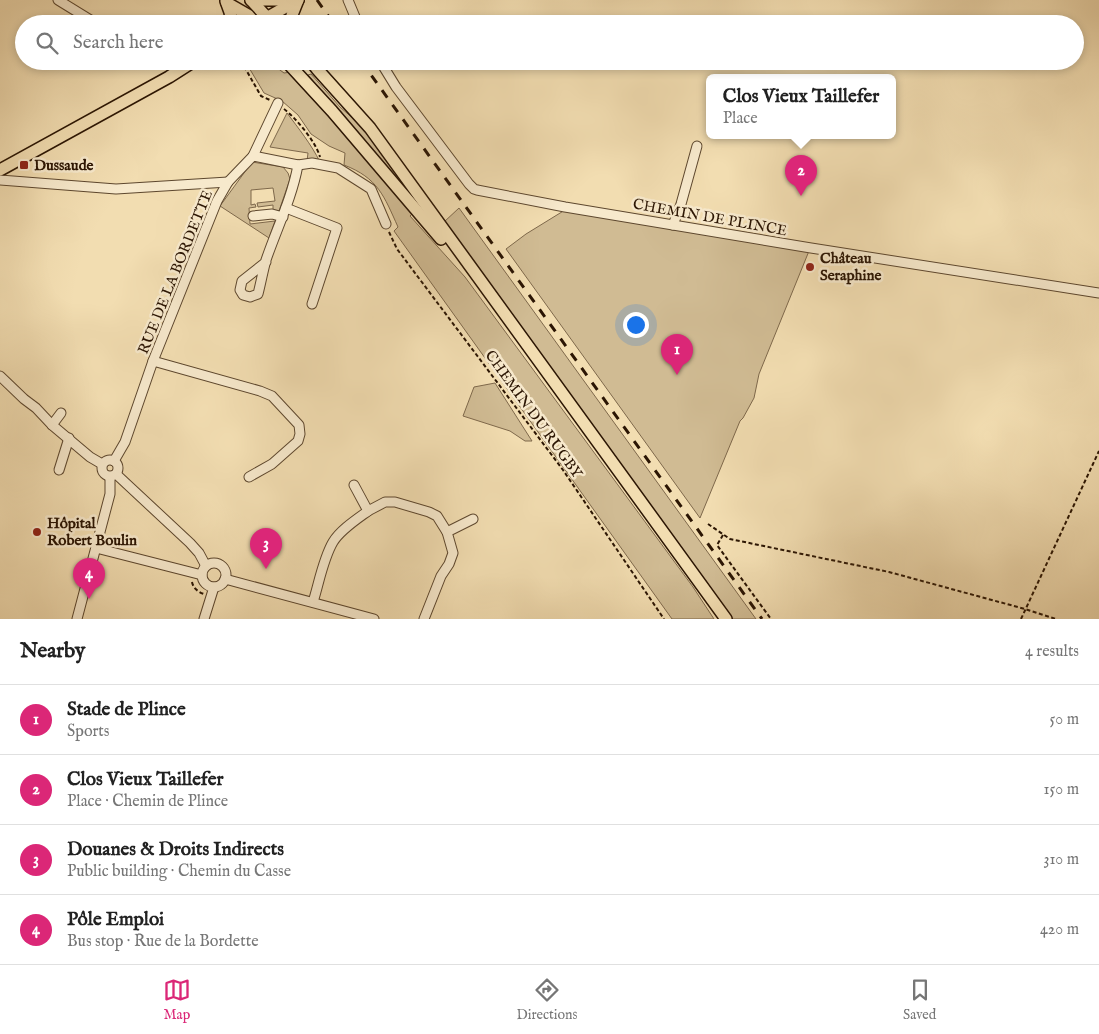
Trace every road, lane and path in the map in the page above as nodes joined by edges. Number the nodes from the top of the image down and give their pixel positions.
1 (58, 0) edge
2 (251, 0) edge
3 (298, 0) edge
4 (348, 0) edge
5 (230, 1) edge
6 (82, 15) edge
7 (230, 15) edge
8 (248, 15) edge
9 (257, 15) edge
10 (265, 15) edge
11 (278, 15) edge
12 (292, 15) edge
13 (354, 15) edge
14 (180, 70) edge
15 (294, 70) edge
16 (318, 70) edge
17 (386, 70) edge
18 (278, 103) dead end
19 (697, 146) dead end
20 (253, 156) junction
21 (298, 165) junction
22 (0, 170) edge
23 (0, 180) edge
24 (228, 182) junction
25 (284, 213) junction
26 (253, 216) dead end
27 (386, 224) joint
28 (673, 225) junction
29 (266, 262) dead end
30 (1099, 293) edge
31 (312, 304) dead end
32 (499, 307) junction
33 (153, 361) junction
34 (0, 376) edge
35 (61, 413) dead end
36 (52, 424) junction
37 (69, 438) junction
38 (1099, 451) edge
39 (114, 461) junction
40 (102, 464) junction
41 (59, 470) dead end
42 (113, 476) junction
43 (250, 477) dead end
44 (354, 485) dead end
45 (368, 510) junction
46 (473, 519) dead end
47 (708, 524) dead end
48 (447, 532) junction
49 (724, 534) junction
50 (96, 548) junction
51 (204, 571) junction
52 (191, 572) junction
53 (225, 579) junction
54 (212, 591) junction
55 (313, 602) junction
56 (1025, 609) junction
57 (77, 619) edge
58 (204, 619) edge
59 (374, 619) edge
60 (424, 619) edge
61 (664, 619) edge
62 (726, 619) edge
63 (771, 619) edge
64 (1021, 619) edge
65 (1056, 619) edge

1 - 6 street
2 - 3 main road
2 - 10 main road
3 - 11 main road
3 - 12 main road
4 - 13 street
5 - 7 main road
5 - 8 main road
5 - 9 main road
14 - 22 main road
15 - 32 main road
16 - 32 main road
17 - 28 street, CHEMIN DE PLINCE
18 - 20 street, RUE DE LA BORDETTE
19 - 28 street
20 - 21 street
20 - 24 street, RUE DE LA BORDETTE
21 - 25 street
21 - 27 street
23 - 24 street
24 - 33 street, RUE DE LA BORDETTE
25 - 26 street
25 - 29 street
25 - 31 street
27 - 61 path, CHEMIN DU RUGBY
28 - 30 street, CHEMIN DE PLINCE
32 - 62 main road
33 - 39 street, RUE DE LA BORDETTE
33 - 43 street
34 - 36 street
35 - 36 street
36 - 37 street
37 - 40 street
37 - 41 street
38 - 56 path
39 - 40 street
39 - 42 street
40 - 42 street
42 - 50 street
42 - 51 street
44 - 45 street
45 - 48 street
45 - 55 street
46 - 48 street
47 - 49 path
48 - 60 street
49 - 56 path
49 - 63 path
50 - 52 street
50 - 57 street
51 - 52 street
51 - 53 street
51 - 54 street
52 - 54 path
53 - 54 street
53 - 55 street
54 - 58 street
55 - 59 street
56 - 64 path
56 - 65 path

